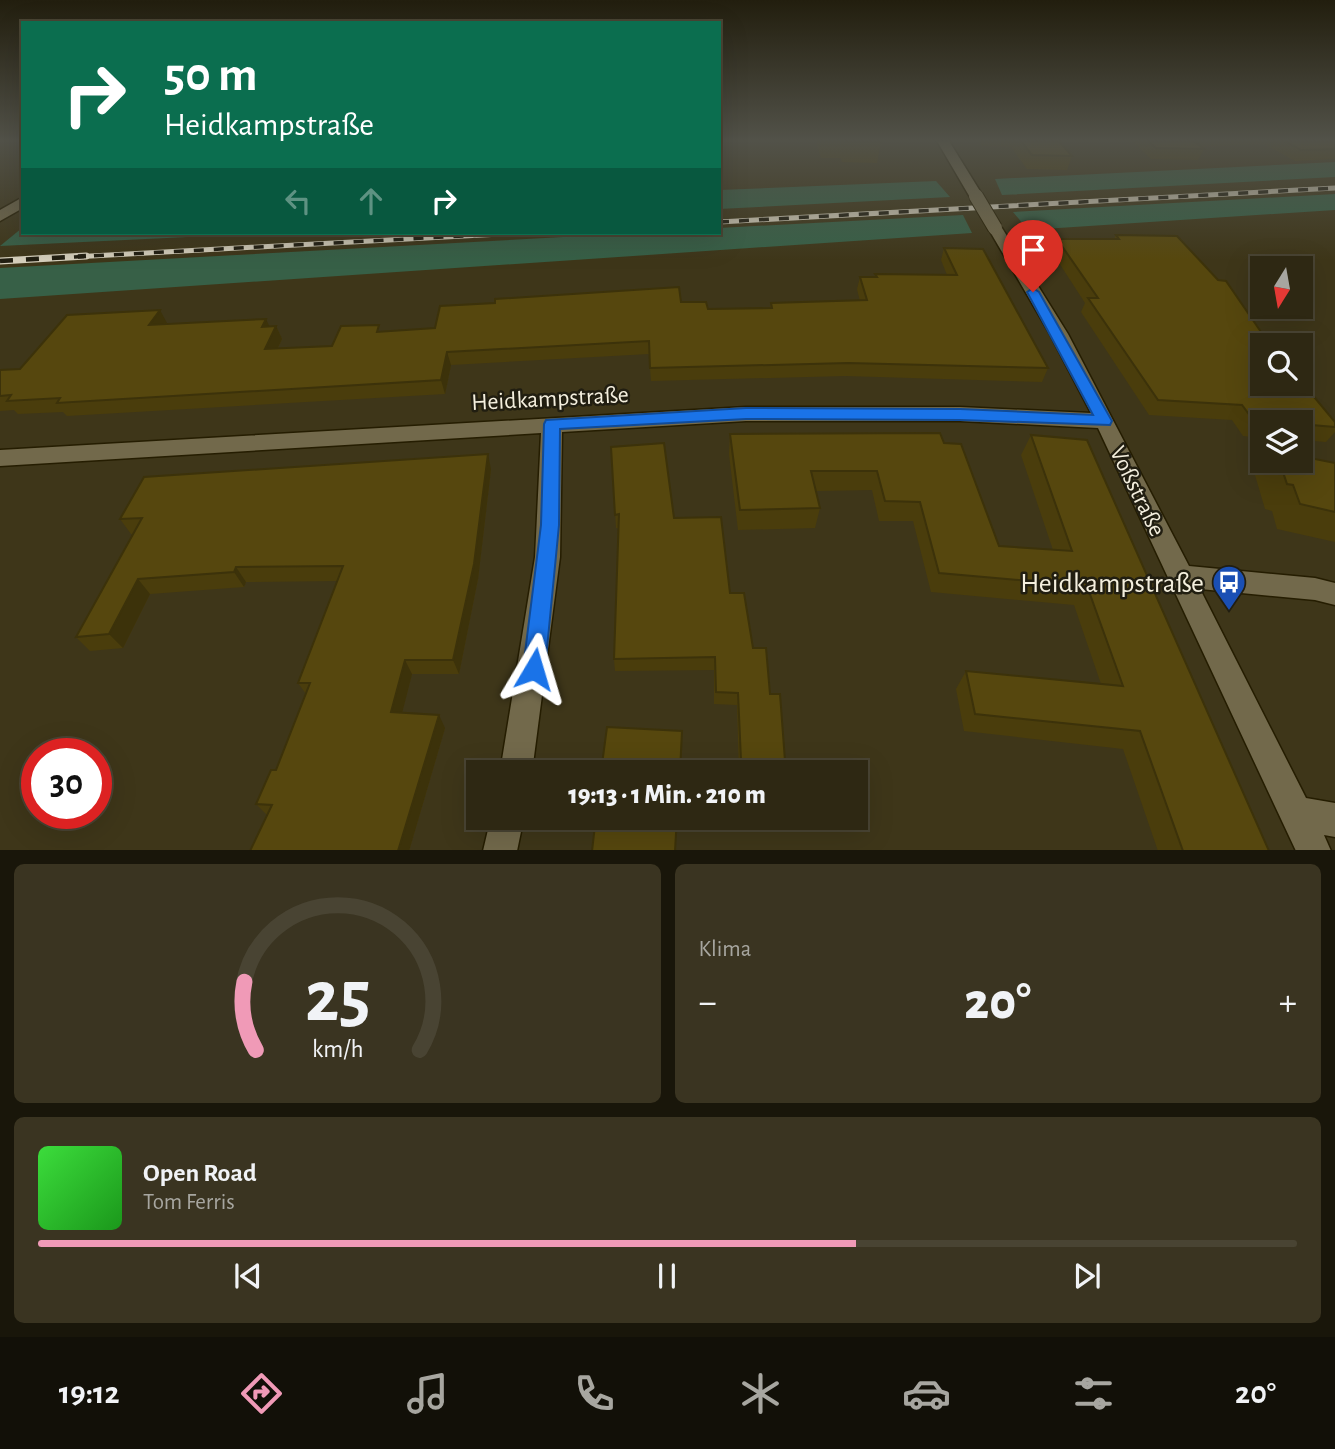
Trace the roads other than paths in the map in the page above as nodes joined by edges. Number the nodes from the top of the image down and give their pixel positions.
1 (967, 181) edge
2 (21, 202) edge
3 (0, 217) edge
4 (1104, 421) junction
5 (552, 424) junction
6 (0, 458) edge
7 (1179, 576) junction
8 (1335, 594) edge
9 (518, 760) edge
10 (1295, 813) junction
11 (1335, 820) edge
12 (505, 830) edge
13 (500, 850) edge
14 (1314, 850) edge

1 - 4 street, Voßstraße, bridge
2 - 3 street
4 - 5 street, Heidkampstraße
4 - 7 street, Voßstraße
5 - 6 street, Heidkampstraße
5 - 9 street
7 - 8 street
7 - 10 street, Voßstraße
10 - 11 street
10 - 14 street, Voßstraße
12 - 13 street

